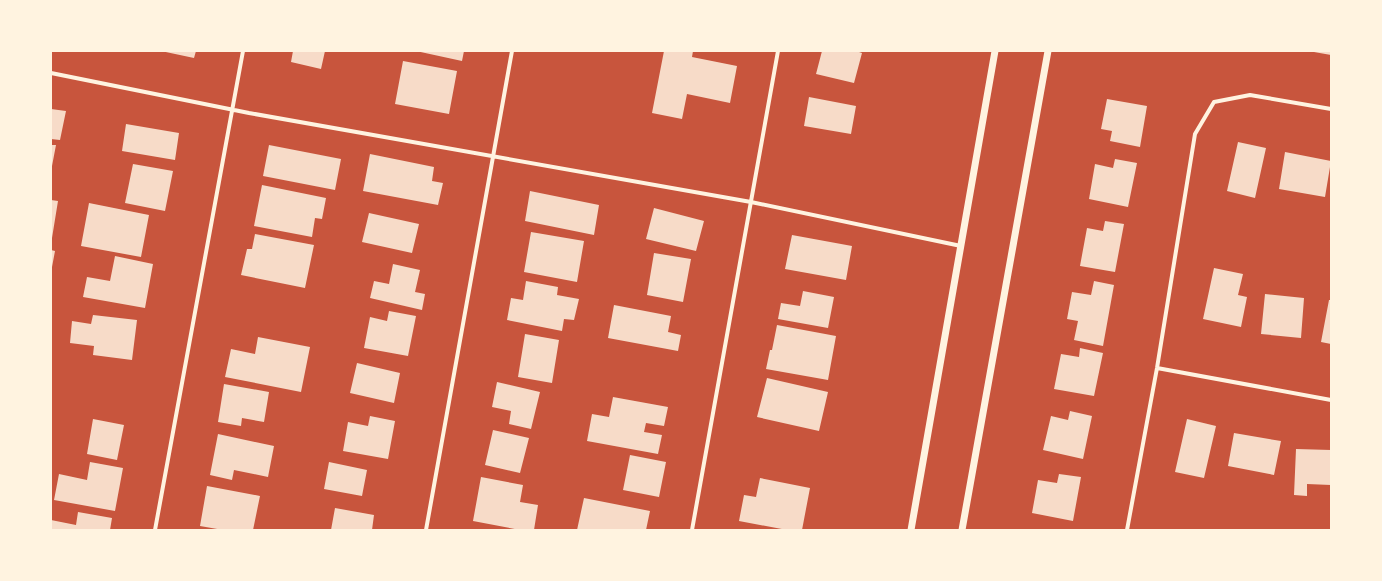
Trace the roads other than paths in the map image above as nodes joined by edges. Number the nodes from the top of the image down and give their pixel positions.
1 (243, 51) edge
2 (512, 51) edge
3 (778, 51) edge
4 (995, 51) edge
5 (1048, 51) edge
6 (51, 73) edge
7 (232, 109) junction
8 (1331, 110) edge
9 (494, 155) junction
10 (751, 202) junction
11 (961, 246) junction
12 (1157, 368) junction
13 (1331, 400) edge
14 (155, 530) edge
15 (426, 530) edge
16 (692, 530) edge
17 (911, 530) edge
18 (962, 530) edge
19 (1127, 530) edge

1 - 7 street
2 - 9 street
3 - 10 street
4 - 11 street
5 - 18 street
6 - 7 street
7 - 9 street
7 - 14 street
8 - 12 street
9 - 10 street
9 - 15 street
10 - 11 street
10 - 16 street
11 - 17 street
12 - 13 street
12 - 19 street

